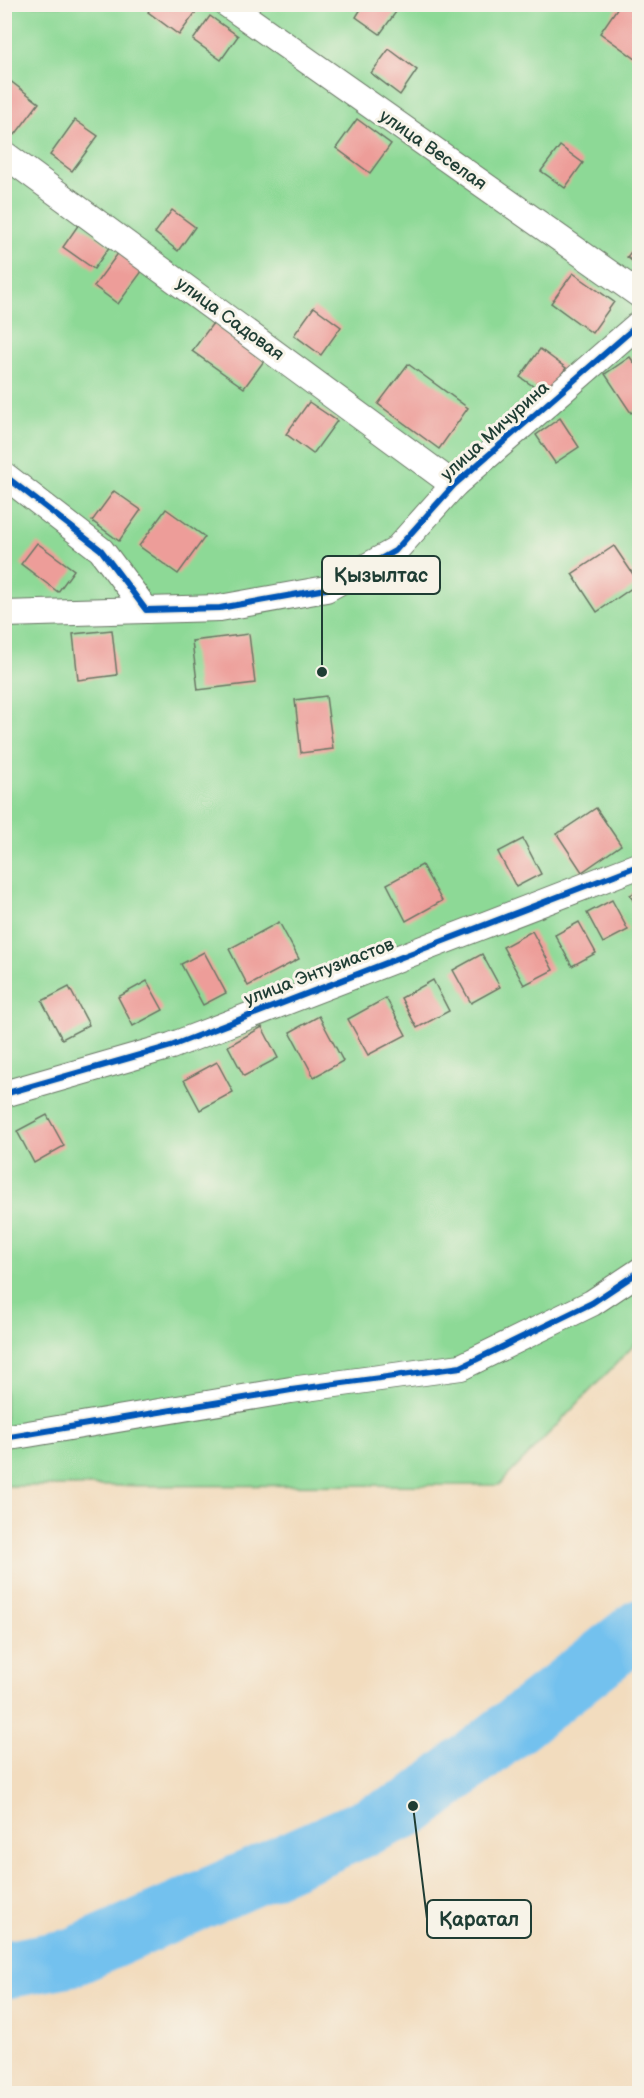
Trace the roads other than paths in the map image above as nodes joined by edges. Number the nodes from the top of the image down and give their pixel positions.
1 (227, 4) edge
2 (4, 154) edge
3 (639, 295) edge
4 (639, 323) edge
5 (4, 475) edge
6 (454, 485) junction
7 (146, 610) junction
8 (4, 614) edge
9 (639, 865) edge
10 (4, 1094) edge
11 (639, 1271) edge
12 (4, 1438) edge

1 - 3 street, улица Веселая
2 - 6 street, улица Садовая
4 - 6 street, улица Мичурина
5 - 7 street
6 - 7 street, улица Мичурина
7 - 8 street, улица Мичурина
9 - 10 street, улица Энтузиастов
11 - 12 street

